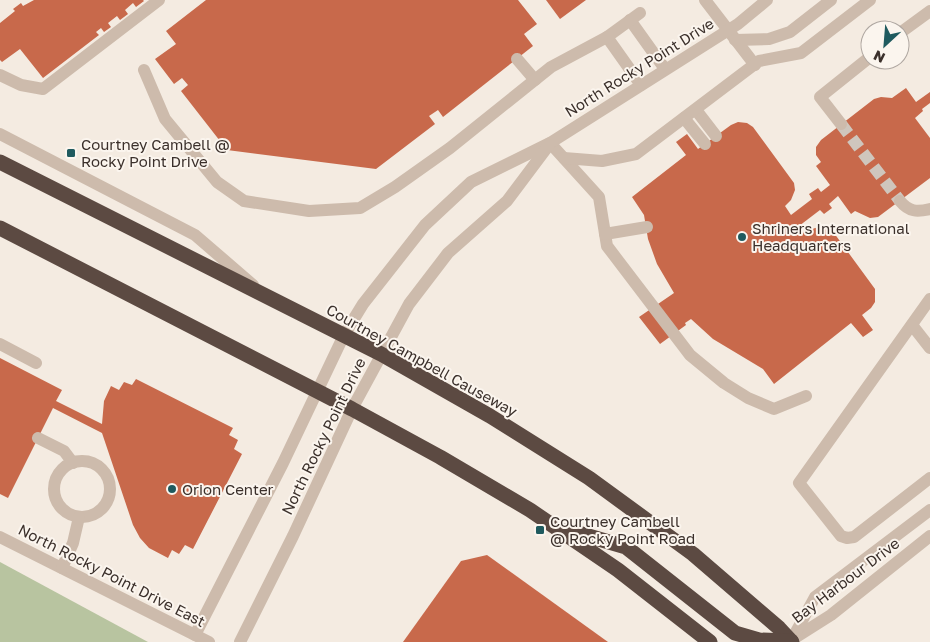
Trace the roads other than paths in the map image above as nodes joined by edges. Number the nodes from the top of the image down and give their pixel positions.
1 (159, 0) edge
2 (704, 0) edge
3 (768, 0) edge
4 (830, 0) edge
5 (870, 0) edge
6 (930, 11) edge
7 (910, 26) edge
8 (732, 35) junction
9 (607, 37) junction
10 (517, 59) dead end
11 (755, 65) junction
12 (860, 65) edge
13 (144, 70) dead end
14 (665, 70) junction
15 (0, 76) edge
16 (535, 80) junction
17 (640, 85) junction
18 (696, 110) junction
19 (684, 118) junction
20 (841, 124) tunnel mouth
21 (0, 134) edge
22 (716, 136) dead end
23 (550, 142) junction
24 (705, 144) dead end
25 (564, 158) junction
26 (0, 162) edge
27 (900, 201) tunnel mouth
28 (930, 209) edge
29 (0, 228) edge
30 (647, 228) dead end
31 (605, 234) junction
32 (264, 295) junction
33 (930, 300) edge
34 (912, 325) junction
35 (344, 335) junction
36 (0, 344) edge
37 (930, 348) edge
38 (381, 354) junction
39 (26, 362) dead end
40 (317, 391) junction
41 (806, 396) dead end
42 (352, 409) junction
43 (38, 438) dead end
44 (73, 463) junction
45 (930, 478) edge
46 (930, 510) edge
47 (79, 517) junction
48 (553, 526) junction
49 (930, 536) edge
50 (0, 537) edge
51 (62, 568) junction
52 (195, 635) junction
53 (209, 642) edge
54 (240, 642) edge
55 (710, 642) edge
56 (791, 642) edge

1 - 15 street
2 - 8 street
3 - 8 street, North Rocky Point Drive
4 - 8 street
5 - 11 street
6 - 7 street
8 - 11 street
8 - 14 street, North Rocky Point Drive
9 - 14 street
9 - 16 street
9 - 17 street
10 - 16 street
11 - 18 street
12 - 20 street
13 - 16 street
14 - 17 street, North Rocky Point Drive
17 - 23 street, North Rocky Point Drive
18 - 19 street
18 - 22 street
19 - 24 street
19 - 25 street
21 - 32 street
23 - 25 street
23 - 35 street, North Rocky Point Drive
23 - 38 street, North Rocky Point Drive
25 - 31 street
26 - 32 highway, Courtney Campbell Causeway
27 - 28 street
29 - 40 highway
30 - 31 street
31 - 41 street
32 - 35 highway, Courtney Campbell Causeway
33 - 34 street
34 - 37 street
34 - 45 street
35 - 38 highway, Courtney Campbell Causeway
35 - 40 street, North Rocky Point Drive
36 - 39 street
38 - 42 street, North Rocky Point Drive
38 - 56 highway, Courtney Campbell Causeway
40 - 42 highway
40 - 52 street, North Rocky Point Drive
42 - 48 highway
42 - 54 street, North Rocky Point Drive
43 - 44 street
44 - 47 street
44 - 47 street
46 - 56 street, Bay Harbour Drive
47 - 51 street
48 - 55 highway
48 - 56 highway
49 - 56 street, Bay Harbour Drive
50 - 51 street, North Rocky Point Drive East
51 - 52 street, North Rocky Point Drive East
52 - 53 street, North Rocky Point Drive East

